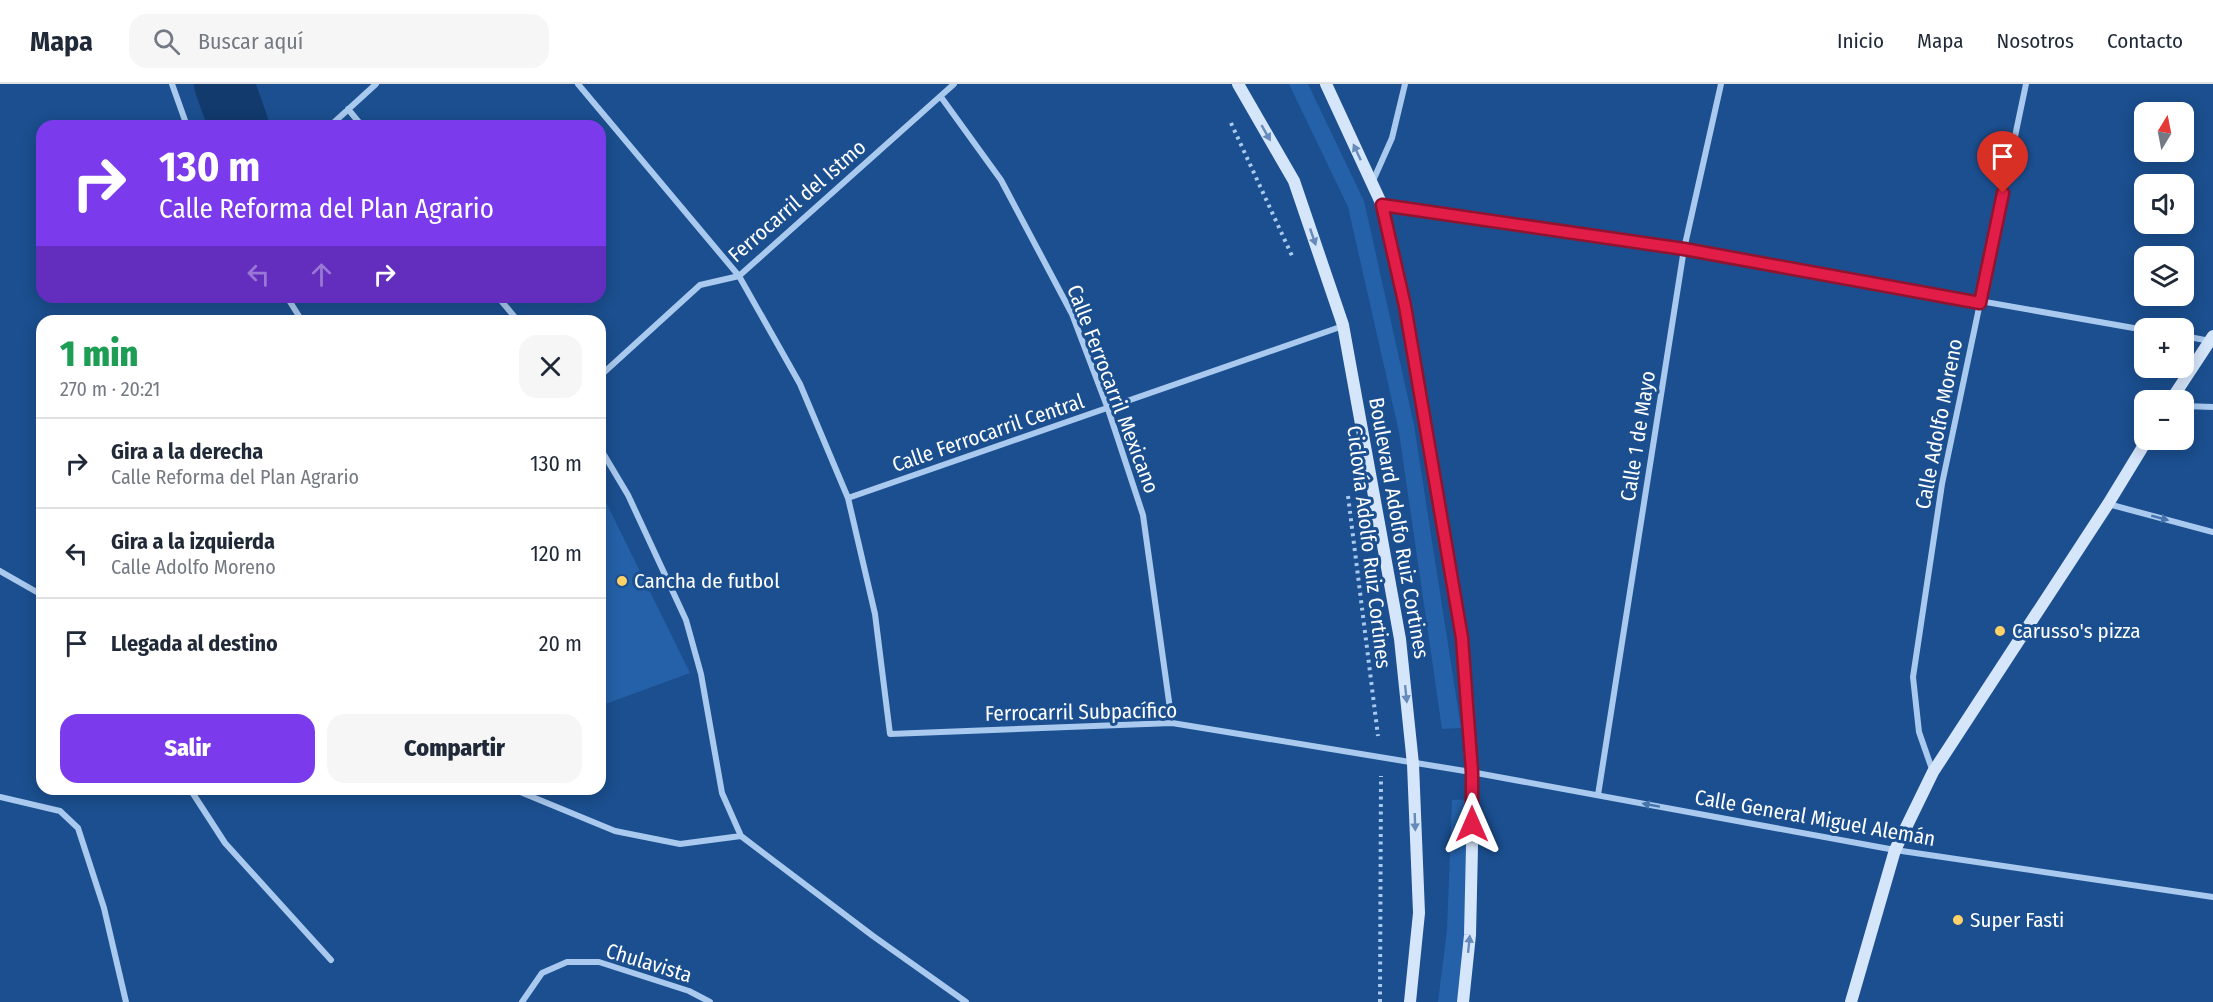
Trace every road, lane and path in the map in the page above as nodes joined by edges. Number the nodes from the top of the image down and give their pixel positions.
1 (172, 84) edge
2 (376, 84) edge
3 (578, 84) edge
4 (954, 84) edge
5 (1238, 84) edge
6 (1326, 84) edge
7 (1406, 84) edge
8 (1721, 84) edge
9 (2026, 84) edge
10 (941, 97) junction
11 (348, 109) junction
12 (1228, 116) dead end
13 (185, 120) edge
14 (336, 120) edge
15 (357, 120) edge
16 (1372, 183) junction
17 (1382, 205) junction
18 (1684, 249) junction
19 (1297, 267) dead end
20 (740, 276) junction
21 (503, 303) edge
22 (1980, 303) junction
23 (513, 315) edge
24 (1343, 325) junction
25 (2134, 328) edge
26 (2194, 337) edge
27 (2212, 338) edge
28 (606, 370) edge
29 (2178, 390) edge
30 (2194, 406) edge
31 (2213, 407) edge
32 (1108, 409) junction
33 (2141, 450) edge
34 (606, 458) edge
35 (1346, 485) dead end
36 (848, 498) junction
37 (2108, 504) junction
38 (2213, 532) edge
39 (0, 571) edge
40 (36, 592) edge
41 (1172, 723) junction
42 (1381, 759) junction
43 (1413, 764) junction
44 (1472, 772) junction
45 (1933, 772) junction
46 (194, 795) edge
47 (528, 795) edge
48 (1598, 795) junction
49 (0, 797) edge
50 (741, 836) junction
51 (1895, 850) junction
52 (2213, 897) edge
53 (331, 960) dead end
54 (126, 1002) edge
55 (522, 1002) edge
56 (711, 1002) edge
57 (966, 1002) edge
58 (1380, 1002) edge
59 (1410, 1002) edge
60 (1463, 1002) edge
61 (1851, 1002) edge

1 - 13 street
2 - 11 street
3 - 20 street
4 - 10 street, Ferrocarril del Istmo
5 -> 24 main road, Boulevard Adolfo Ruiz Cortines
16 -> 6 main road, Boulevard Adolfo Ruiz Cortines
7 - 16 street
8 - 18 street, Calle 1 de Mayo
9 - 22 street, Calle Adolfo Moreno
10 - 20 street, Ferrocarril del Istmo
10 - 32 street, Calle Ferrocarril Mexicano
11 - 14 street
11 - 15 street
12 - 19 path
16 - 17 main road, Boulevard Adolfo Ruiz Cortines
17 - 18 street
17 - 44 main road, Boulevard Adolfo Ruiz Cortines
18 - 22 street
18 - 48 street, Calle 1 de Mayo
20 - 28 street, Ferrocarril del Istmo
20 - 36 street
21 - 23 street
22 - 25 street
22 - 45 street, Calle Adolfo Moreno
24 - 32 street, Calle Ferrocarril Central
24 -> 43 main road, Boulevard Adolfo Ruiz Cortines
26 - 27 street
27 - 29 main road
30 - 31 street
32 - 36 street, Calle Ferrocarril Central
32 - 41 street, Calle Ferrocarril Mexicano
33 - 37 main road
34 - 50 street
35 - 42 path, Ciclovía Adolfo Ruiz Cortines
36 - 41 street, Ferrocarril Subpacífico
37 -> 38 street
37 - 45 main road
39 - 40 street
41 - 42 street, Ferrocarril Subpacífico
42 - 43 street, Ferrocarril Subpacífico
42 - 58 path, Ciclovía Adolfo Ruiz Cortines
43 - 44 street, Calle General Miguel Alemán
43 -> 59 main road, Boulevard Adolfo Ruiz Cortines
44 - 48 street, Calle General Miguel Alemán
60 -> 44 main road, Boulevard Adolfo Ruiz Cortines
45 - 51 main road
46 - 53 street
47 - 50 street
51 -> 48 street, Calle General Miguel Alemán
49 - 54 street
50 - 57 street
51 - 52 street, Calle General Miguel Alemán
51 - 61 main road
55 - 56 street, Chulavista

